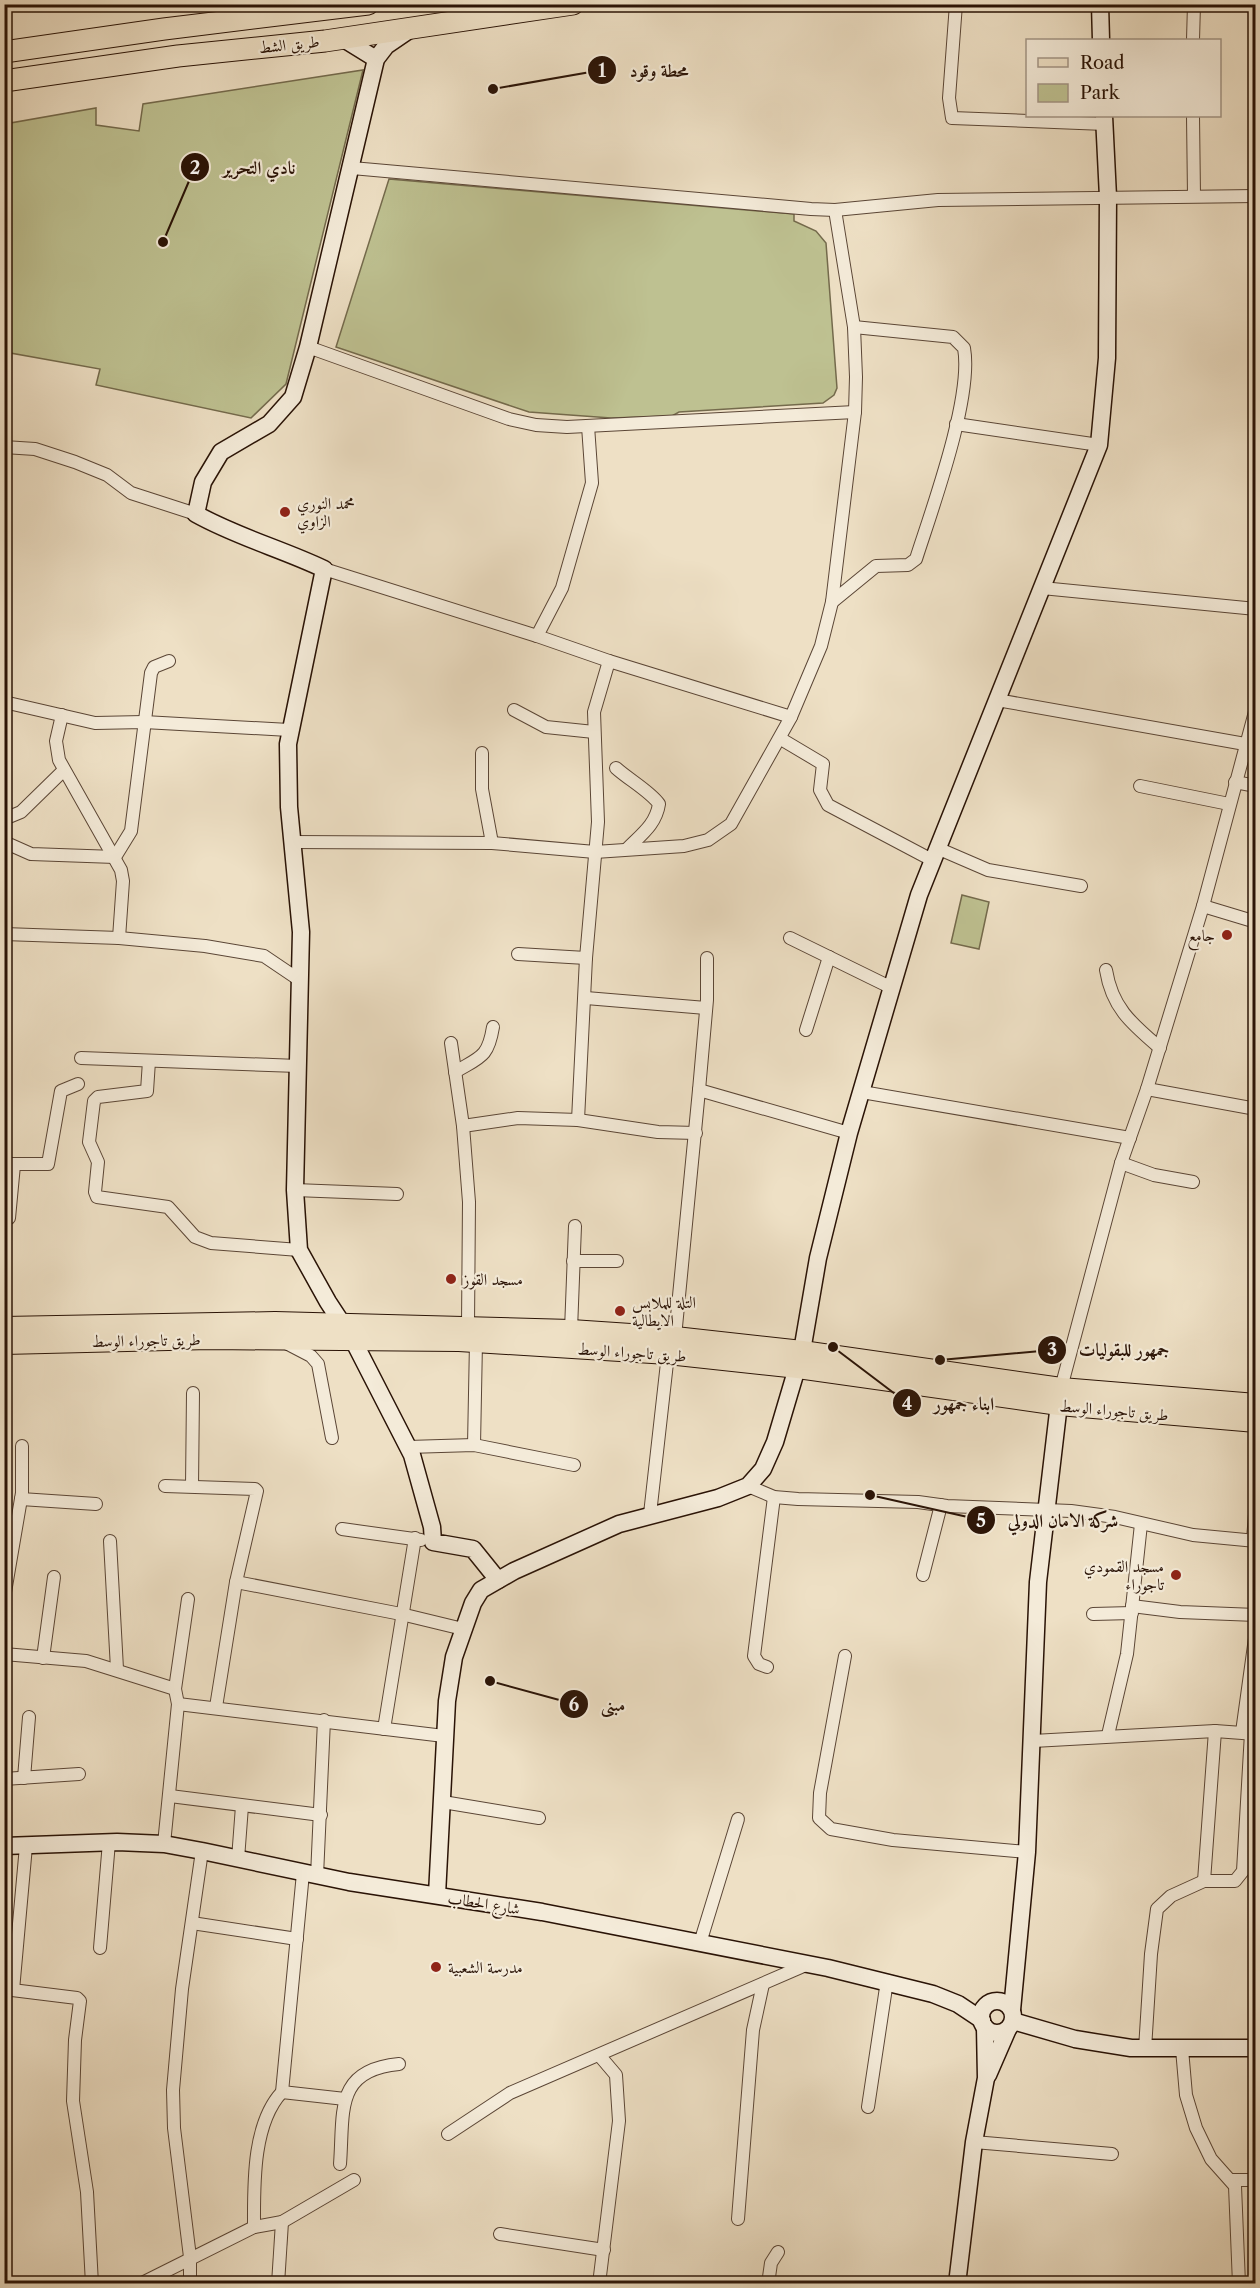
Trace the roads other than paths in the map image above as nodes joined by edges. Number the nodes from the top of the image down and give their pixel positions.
1 (368, 4) edge
2 (573, 4) edge
3 (956, 4) edge
4 (1100, 4) edge
5 (1194, 4) edge
6 (413, 28) junction
7 (342, 38) junction
8 (1101, 39) edge
9 (1193, 39) edge
10 (4, 51) edge
11 (376, 59) junction
12 (4, 81) edge
13 (1193, 117) edge
14 (1105, 120) edge
15 (352, 168) junction
16 (1256, 195) edge
17 (1194, 196) junction
18 (1108, 197) junction
19 (835, 210) junction
20 (854, 327) junction
21 (308, 346) junction
22 (855, 411) junction
23 (956, 424) junction
24 (588, 426) junction
25 (1099, 445) junction
26 (4, 447) edge
27 (196, 514) junction
28 (324, 569) junction
29 (1042, 588) junction
30 (832, 602) junction
31 (1256, 609) edge
32 (537, 636) junction
33 (169, 661) dead end
34 (609, 661) junction
35 (997, 700) junction
36 (4, 702) edge
37 (1256, 708) edge
38 (514, 710) dead end
39 (62, 715) junction
40 (791, 717) junction
41 (144, 722) junction
42 (289, 730) junction
43 (594, 732) junction
44 (781, 739) junction
45 (1245, 744) junction
46 (482, 753) dead end
47 (616, 768) dead end
48 (64, 770) junction
49 (1235, 782) junction
50 (1140, 786) dead end
51 (1256, 786) edge
52 (1229, 804) junction
53 (6, 817) edge
54 (4, 842) edge
55 (292, 842) junction
56 (492, 843) junction
57 (628, 848) junction
58 (595, 852) junction
59 (934, 854) junction
60 (115, 857) junction
61 (1082, 886) dead end
62 (1203, 906) junction
63 (1256, 922) edge
64 (4, 934) edge
65 (119, 938) junction
66 (790, 938) dead end
67 (518, 954) dead end
68 (829, 957) junction
69 (586, 958) junction
70 (707, 958) dead end
71 (1106, 970) dead end
72 (301, 981) junction
73 (892, 988) junction
74 (586, 998) junction
75 (706, 1008) junction
76 (493, 1027) dead end
77 (806, 1030) dead end
78 (451, 1043) dead end
79 (1160, 1048) junction
80 (81, 1058) dead end
81 (149, 1061) junction
82 (298, 1066) junction
83 (455, 1072) junction
84 (78, 1084) dead end
85 (699, 1089) junction
86 (1147, 1089) junction
87 (862, 1092) junction
88 (1256, 1109) edge
89 (578, 1120) junction
90 (463, 1126) junction
91 (696, 1134) junction
92 (849, 1134) junction
93 (1130, 1138) junction
94 (1121, 1163) junction
95 (9, 1164) edge
96 (1193, 1182) dead end
97 (295, 1190) junction
98 (397, 1194) dead end
99 (9, 1218) dead end
100 (574, 1226) dead end
101 (299, 1250) junction
102 (573, 1261) junction
103 (617, 1261) dead end
104 (343, 1323) junction
105 (4, 1328) edge
106 (571, 1330) junction
107 (472, 1334) junction
108 (276, 1339) junction
109 (353, 1340) junction
110 (4, 1344) edge
111 (671, 1346) junction
112 (800, 1360) junction
113 (193, 1393) dead end
114 (1060, 1397) junction
115 (1256, 1404) edge
116 (1256, 1422) edge
117 (332, 1438) dead end
118 (474, 1444) junction
119 (22, 1446) dead end
120 (408, 1447) junction
121 (574, 1465) dead end
122 (165, 1486) dead end
123 (192, 1486) junction
124 (748, 1486) junction
125 (774, 1497) junction
126 (21, 1499) junction
127 (1256, 1502) edge
128 (96, 1504) dead end
129 (941, 1505) junction
130 (1046, 1509) junction
131 (650, 1514) junction
132 (1141, 1524) junction
133 (342, 1529) dead end
134 (415, 1538) junction
135 (1254, 1540) edge
136 (110, 1541) dead end
137 (433, 1542) junction
138 (923, 1575) dead end
139 (54, 1577) dead end
140 (498, 1580) junction
141 (236, 1582) junction
142 (4, 1598) edge
143 (188, 1599) dead end
144 (1132, 1610) junction
145 (401, 1614) junction
146 (1093, 1614) dead end
147 (1256, 1614) edge
148 (463, 1629) junction
149 (1256, 1631) edge
150 (4, 1654) edge
151 (845, 1656) dead end
152 (43, 1658) junction
153 (767, 1667) dead end
154 (117, 1670) junction
155 (175, 1689) junction
156 (178, 1704) junction
157 (216, 1707) junction
158 (29, 1717) dead end
159 (324, 1720) junction
160 (384, 1729) junction
161 (1215, 1731) junction
162 (1250, 1733) edge
163 (1108, 1735) junction
164 (444, 1736) junction
165 (1033, 1741) junction
166 (79, 1774) dead end
167 (24, 1778) junction
168 (4, 1779) edge
169 (170, 1796) junction
170 (443, 1802) junction
171 (242, 1806) junction
172 (321, 1815) junction
173 (539, 1818) dead end
174 (738, 1819) dead end
175 (109, 1842) junction
176 (164, 1844) junction
177 (4, 1846) edge
178 (26, 1846) junction
179 (202, 1851) junction
180 (1027, 1852) junction
181 (238, 1859) junction
182 (310, 1874) junction
183 (1204, 1881) junction
184 (437, 1895) junction
185 (192, 1923) junction
186 (297, 1939) junction
187 (700, 1943) junction
188 (99, 1948) dead end
189 (1015, 1962) junction
190 (808, 1964) junction
191 (887, 1981) junction
192 (763, 1984) junction
193 (9, 1990) edge
194 (992, 2002) junction
195 (958, 2004) junction
196 (1011, 2020) junction
197 (983, 2024) junction
198 (1256, 2048) edge
199 (1145, 2049) junction
200 (1182, 2049) junction
201 (599, 2055) junction
202 (399, 2064) dead end
203 (986, 2078) junction
204 (282, 2092) junction
205 (345, 2099) junction
206 (868, 2107) dead end
207 (448, 2134) dead end
208 (974, 2142) junction
209 (1112, 2154) dead end
210 (340, 2164) dead end
211 (354, 2180) dead end
212 (1232, 2180) junction
213 (1256, 2180) edge
214 (738, 2219) dead end
215 (282, 2222) junction
216 (254, 2228) junction
217 (500, 2234) dead end
218 (604, 2250) junction
219 (777, 2252) dead end
220 (190, 2257) junction
221 (92, 2283) edge
222 (140, 2283) edge
223 (190, 2283) edge
224 (278, 2283) edge
225 (599, 2283) edge
226 (768, 2283) edge
227 (957, 2283) edge
228 (1239, 2283) edge

1 - 10 highway, طريق الشط
2 - 6 highway, طريق الشط
3 - 14 street
4 - 8 street
5 - 9 street
6 - 7 highway, طريق الشط
6 - 11 street
7 - 11 street
7 - 12 highway, طريق الشط
11 - 15 street
13 - 17 street
14 - 18 street
15 - 19 street
15 - 21 street
16 - 17 street
17 - 18 street
18 - 19 street
18 - 25 street
19 - 20 street
20 - 22 street
20 - 23 street
21 - 24 street
21 - 27 street
22 - 24 street
22 - 30 street
23 - 25 street
23 - 30 street
24 - 32 street
25 - 29 street
26 - 27 street
27 - 28 street
28 - 32 street
28 - 42 street
29 - 31 street
29 - 35 street
30 - 40 street
32 - 34 street
33 - 41 street
34 - 40 street
34 - 43 street
35 - 45 street
35 - 59 street
36 - 39 street
37 - 45 street
38 - 43 street
39 - 41 street
39 - 48 street
40 - 44 street
41 - 42 street
41 - 60 street
42 - 55 street
43 - 58 street
44 - 57 street
44 - 59 street
45 - 49 street
46 - 56 street
47 - 57 street
48 - 53 street
48 - 60 street
49 - 51 street
49 - 52 street
50 - 52 street
52 - 62 street
54 - 60 street
55 - 56 street
55 - 72 street
56 - 58 street
57 - 58 street
58 - 69 street
59 - 61 street
59 - 73 street
60 - 65 street
62 - 63 street
62 - 79 street
64 - 65 street
65 - 72 street
66 - 68 street
67 - 69 street
68 - 73 street
68 - 77 street
69 - 74 street
70 - 75 street
71 - 79 street
72 - 82 street
73 - 87 street
74 - 75 street
74 - 89 street
75 - 85 street
76 - 83 street
78 - 83 street
79 - 86 street
80 - 81 street
81 - 82 street
81 - 101 street
82 - 97 street
83 - 90 street
84 - 95 street
85 - 91 street
85 - 92 street
86 - 88 street
86 - 93 street
87 - 92 street
87 - 93 street
89 - 90 street
89 - 91 street
90 - 107 street
91 - 111 street
92 - 112 street
93 - 94 street
94 - 96 street
94 - 114 street
95 - 99 street
97 - 98 street
97 - 101 street
100 - 102 street
101 - 104 street
102 - 103 street
102 - 106 street
104 - 105 main road
104 - 107 main road
104 - 109 street
106 - 107 main road
106 - 111 main road
107 - 109 main road, طريق تاجوراء الوسط
107 - 111 main road, طريق تاجوراء الوسط
107 - 118 street
108 - 109 main road, طريق تاجوراء الوسط
108 - 110 main road, طريق تاجوراء الوسط
108 - 117 street
109 - 120 street
111 - 112 main road, طريق تاجوراء الوسط
111 - 131 street
112 - 114 main road, طريق تاجوراء الوسط
112 - 124 street
113 - 123 street
114 - 115 main road
114 - 116 main road, طريق تاجوراء الوسط
114 - 130 street
118 - 120 street
118 - 121 street
119 - 126 street
120 - 137 street
122 - 123 street
123 - 141 street
124 - 125 street
124 - 131 street
125 - 129 street
125 - 153 street
126 - 128 street
126 - 142 street
127 - 135 street
129 - 130 street
129 - 138 street
130 - 132 street
130 - 165 street
131 - 140 street
132 - 135 street
132 - 144 street
133 - 134 street
134 - 137 street
134 - 145 street
136 - 154 street
137 - 140 street
139 - 152 street
140 - 148 street
141 - 145 street
141 - 157 street
143 - 155 street
144 - 146 street
144 - 147 street
144 - 163 street
145 - 148 street
145 - 160 street
148 - 164 street
149 - 162 street
150 - 152 street
151 - 180 street
152 - 154 street
154 - 155 street
155 - 156 street
156 - 157 street
156 - 169 street
157 - 159 street
158 - 167 street
159 - 160 street
159 - 172 street
160 - 164 street
161 - 162 street
161 - 163 street
161 - 183 street
162 - 183 street
163 - 165 street
164 - 170 street
165 - 180 street
166 - 167 street
167 - 168 street
169 - 171 street
169 - 176 street
170 - 173 street
170 - 184 street
171 - 172 street
171 - 181 street
172 - 182 street
174 - 187 street
175 - 176 street, شارع الحطاب
175 - 178 street, شارع الحطاب
175 - 188 street
176 - 179 street, شارع الحطاب
177 - 178 street, شارع الحطاب
178 - 193 street
179 - 181 street, شارع الحطاب
179 - 185 street
180 - 189 street
181 - 182 street, شارع الحطاب
182 - 184 street, شارع الحطاب
182 - 186 street
183 - 199 street
184 - 187 street, شارع الحطاب
185 - 186 street
185 - 220 street
186 - 204 street
187 - 190 street, شارع الحطاب
189 - 194 street
189 - 196 street
190 - 191 street, شارع الحطاب
190 - 192 street
191 - 195 street, شارع الحطاب
191 - 206 street
192 - 201 street
192 - 214 street
193 - 221 street
194 - 195 street, شارع الحطاب
194 - 196 street
194 - 197 street
195 - 197 street, شارع الحطاب
196 - 197 street
196 - 199 street
196 - 203 street
197 - 203 street
198 - 200 street
199 - 200 street
200 - 212 street
201 - 207 street
201 - 218 street
202 - 205 street
203 - 208 street
204 - 205 street
204 - 216 street
205 - 210 street
208 - 209 street
208 - 227 street
211 - 215 street
212 - 213 street
212 - 228 street
215 - 216 street
215 - 224 street
216 - 220 street
217 - 218 street
218 - 225 street
219 - 226 street
220 - 222 street
220 - 223 street

